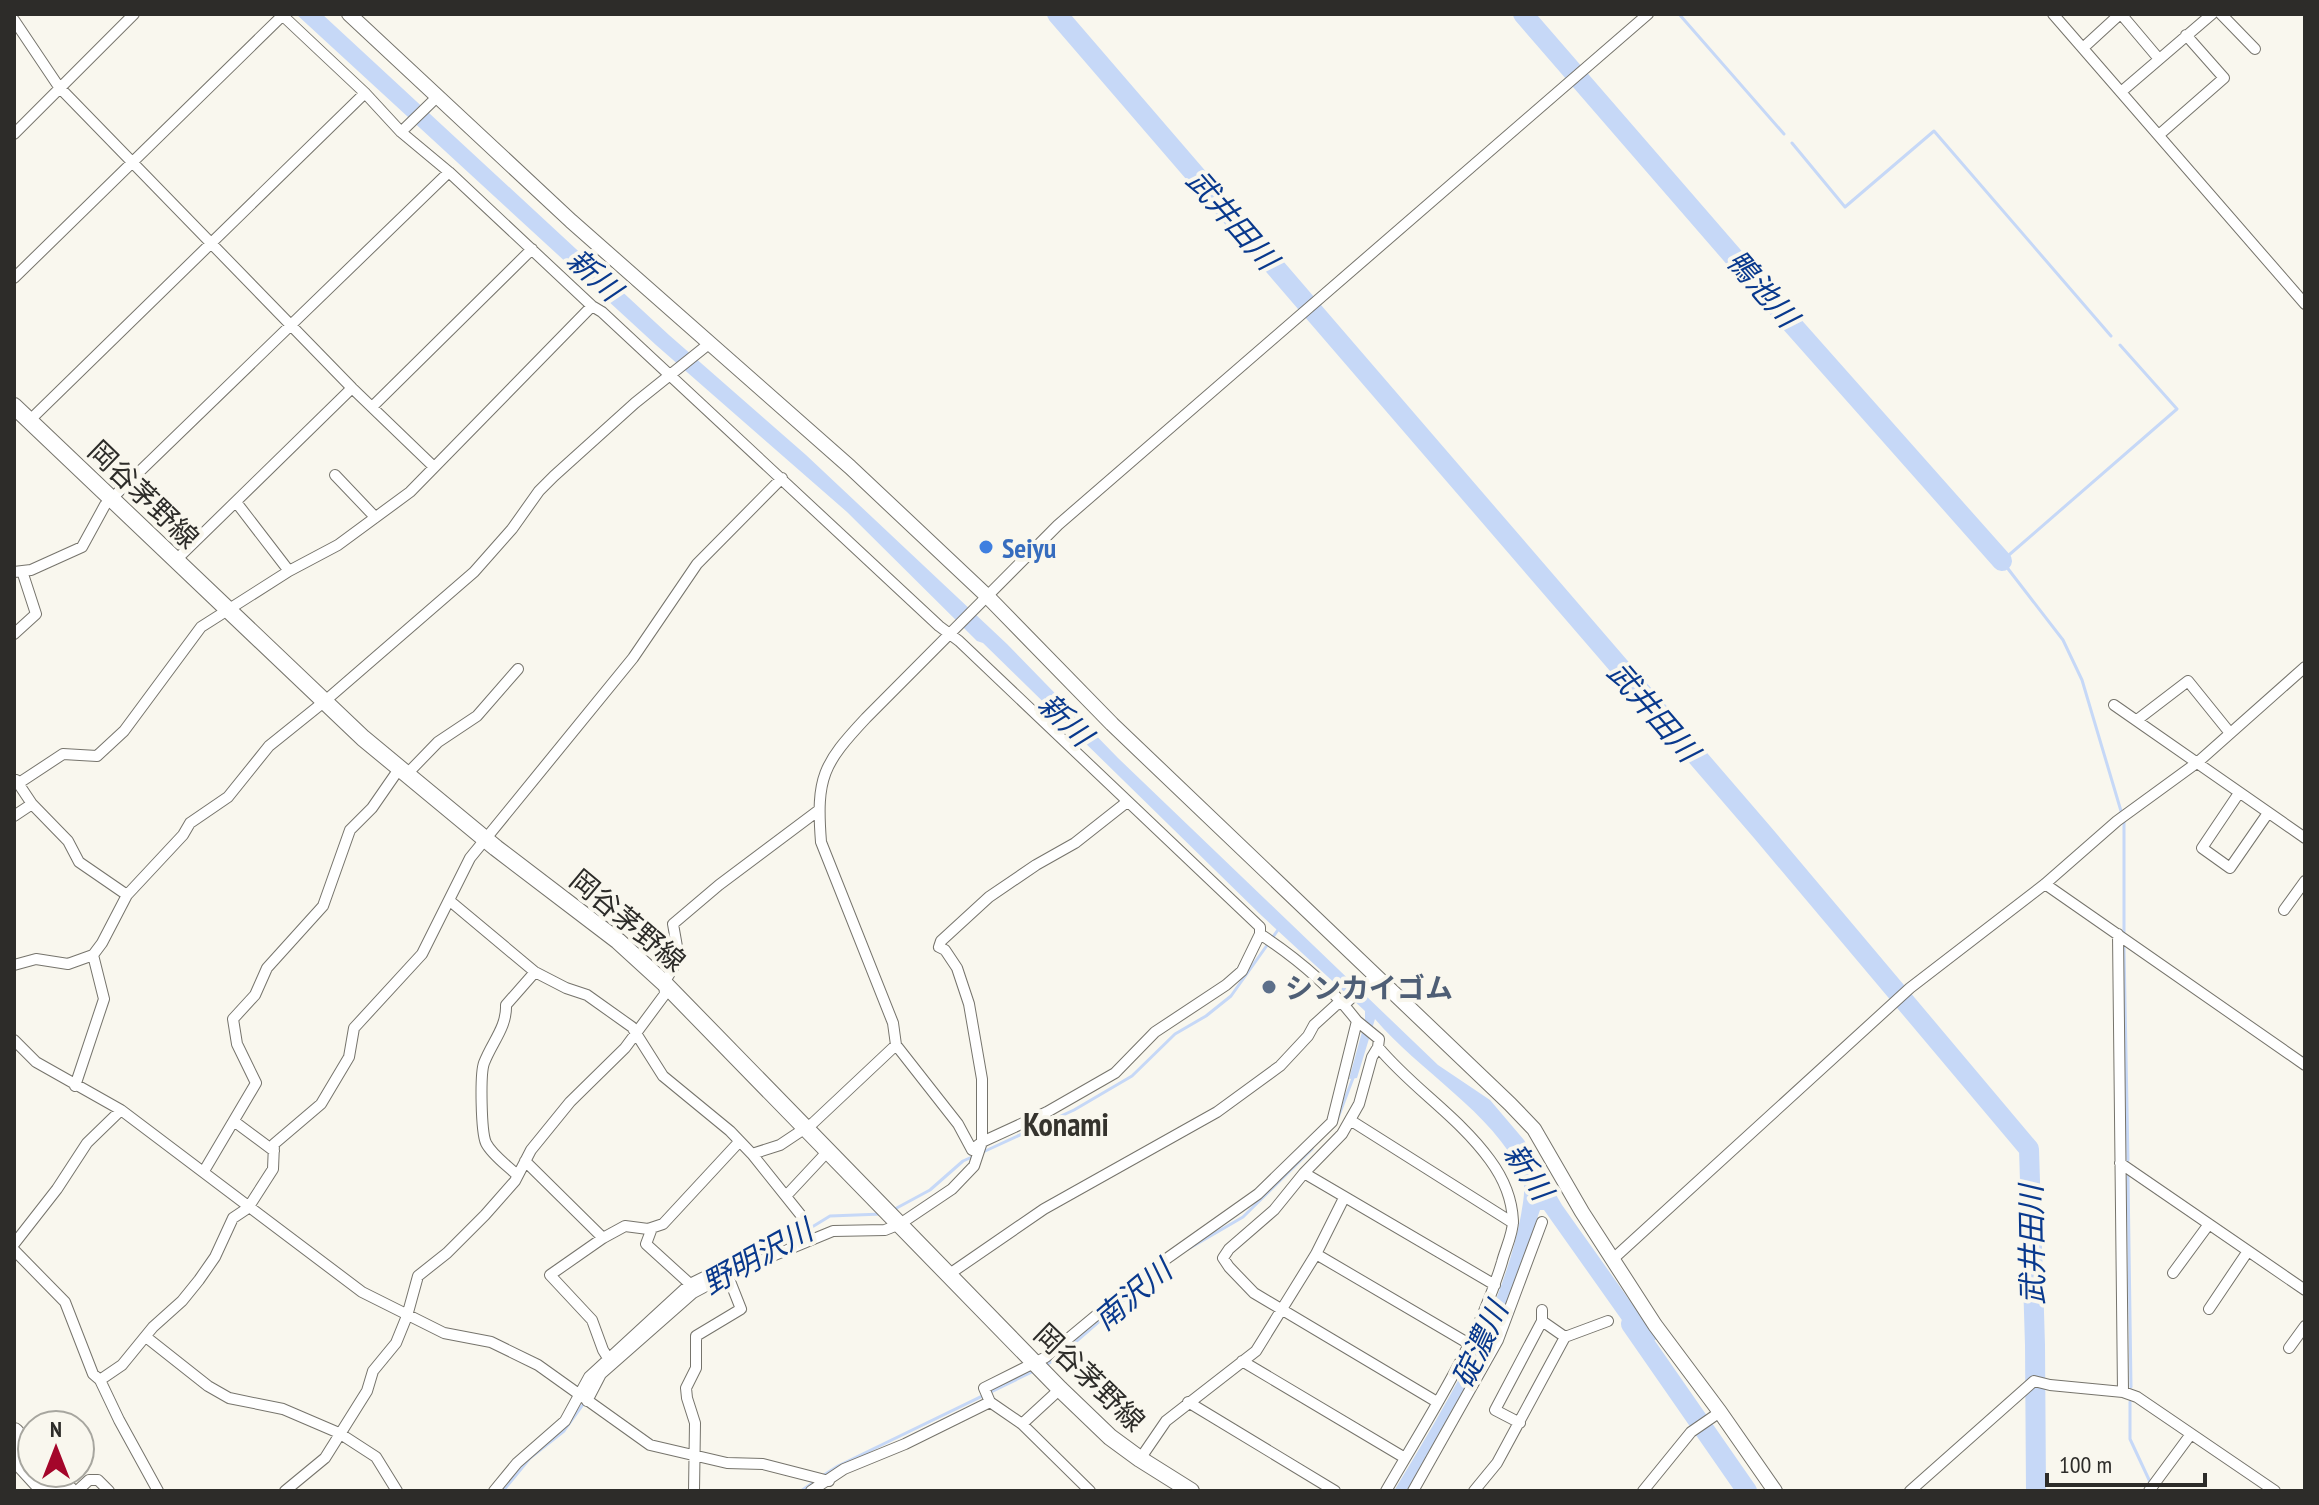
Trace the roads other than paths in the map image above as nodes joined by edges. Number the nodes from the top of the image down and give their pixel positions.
1 (134, 14) edge
2 (349, 14) edge
3 (1648, 14) edge
4 (2053, 14) edge
5 (2120, 14) edge
6 (2212, 14) edge
7 (2221, 14) edge
8 (282, 15) edge
9 (14, 20) edge
10 (2186, 35) junction
11 (2083, 48) junction
12 (2255, 49) dead end
13 (2159, 59) junction
14 (59, 87) junction
15 (2121, 92) junction
16 (365, 93) junction
17 (432, 101) junction
18 (404, 130) junction
19 (14, 134) edge
20 (2160, 134) junction
21 (132, 163) junction
22 (449, 172) junction
23 (211, 244) junction
24 (532, 249) junction
25 (14, 278) edge
26 (2305, 304) edge
27 (592, 306) junction
28 (292, 326) junction
29 (705, 347) junction
30 (673, 374) junction
31 (352, 388) junction
32 (14, 406) edge
33 (372, 407) junction
34 (29, 421) junction
35 (434, 467) junction
36 (335, 475) dead end
37 (782, 478) junction
38 (112, 499) junction
39 (236, 502) junction
40 (375, 517) junction
41 (176, 560) junction
42 (289, 571) junction
43 (18, 572) edge
44 (982, 600) junction
45 (228, 609) junction
46 (951, 631) junction
47 (14, 634) edge
48 (2305, 667) edge
49 (518, 669) dead end
50 (325, 701) junction
51 (2114, 705) dead end
52 (2137, 720) junction
53 (2230, 733) junction
54 (2198, 762) junction
55 (403, 772) junction
56 (16, 780) edge
57 (2239, 793) junction
58 (1127, 802) junction
59 (32, 804) junction
60 (819, 810) junction
61 (2268, 813) junction
62 (14, 816) edge
63 (487, 838) junction
64 (2305, 838) edge
65 (2305, 881) edge
66 (2045, 884) junction
67 (127, 895) junction
68 (450, 901) junction
69 (2284, 910) dead end
70 (1260, 934) junction
71 (2118, 934) junction
72 (93, 955) junction
73 (14, 965) edge
74 (535, 972) junction
75 (1372, 979) junction
76 (664, 983) junction
77 (1346, 1002) junction
78 (1357, 1021) junction
79 (635, 1034) junction
80 (14, 1040) edge
81 (896, 1045) junction
82 (1378, 1047) junction
83 (2305, 1065) edge
84 (75, 1086) junction
85 (121, 1110) junction
86 (1350, 1120) junction
87 (235, 1122) junction
88 (805, 1127) junction
89 (739, 1142) junction
90 (982, 1142) junction
91 (274, 1151) junction
92 (828, 1151) junction
93 (752, 1154) junction
94 (525, 1161) junction
95 (2120, 1163) junction
96 (204, 1171) junction
97 (1304, 1173) junction
98 (517, 1175) junction
99 (786, 1196) junction
100 (1344, 1198) junction
101 (248, 1208) junction
102 (891, 1215) junction
103 (1542, 1222) dead end
104 (1513, 1223) junction
105 (2209, 1224) junction
106 (652, 1228) junction
107 (603, 1238) junction
108 (14, 1247) edge
109 (2248, 1251) junction
110 (1316, 1254) junction
111 (756, 1255) junction
112 (1613, 1259) junction
113 (726, 1271) junction
114 (2173, 1273) dead end
115 (948, 1275) junction
116 (690, 1284) junction
117 (1495, 1285) junction
118 (2305, 1290) edge
119 (2209, 1309) dead end
120 (1282, 1310) junction
121 (407, 1316) junction
122 (1608, 1321) dead end
123 (2305, 1326) edge
124 (146, 1337) junction
125 (1565, 1337) junction
126 (1471, 1345) junction
127 (2289, 1348) dead end
128 (608, 1358) junction
129 (1242, 1361) junction
130 (1036, 1363) junction
131 (100, 1380) junction
132 (1060, 1389) junction
133 (2123, 1392) junction
134 (583, 1397) junction
135 (990, 1402) junction
136 (1188, 1402) junction
137 (1437, 1402) junction
138 (1714, 1415) junction
139 (1520, 1423) junction
140 (1022, 1424) junction
141 (339, 1433) junction
142 (2191, 1434) junction
143 (693, 1455) junction
144 (14, 1456) edge
145 (1405, 1458) junction
146 (1140, 1459) junction
147 (298, 1487) edge
148 (821, 1487) edge
149 (46, 1491) edge
150 (158, 1491) edge
151 (285, 1491) edge
152 (397, 1491) edge
153 (494, 1491) edge
154 (694, 1491) edge
155 (1090, 1491) edge
156 (1191, 1491) edge
157 (1335, 1491) edge
158 (1386, 1491) edge
159 (1413, 1491) edge
160 (1474, 1491) edge
161 (1643, 1491) edge
162 (1775, 1491) edge
163 (1910, 1491) edge
164 (2149, 1491) edge
165 (2275, 1491) edge

1 - 14 street
2 - 17 street
3 - 44 street
4 - 11 street
5 - 11 street
5 - 13 street
6 - 10 street
7 - 12 street
8 - 16 street
8 - 21 street
9 - 14 street
10 - 13 street
10 - 20 street
11 - 15 street
13 - 15 street
14 - 19 street
14 - 21 street
15 - 20 street
16 - 18 street
16 - 23 street
17 - 18 street
17 - 29 street
18 - 22 street
20 - 26 street
21 - 23 street
21 - 25 street
22 - 24 street
22 - 28 street
23 - 28 street
23 - 34 street
24 - 27 street
24 - 33 street
27 - 30 street
27 - 35 street
28 - 31 street
28 - 38 street
29 - 30 street
29 - 44 street
30 - 37 street
30 - 50 street
31 - 33 street
31 - 39 street
32 - 34 main road, 岡谷茅野線
33 - 35 street
34 - 38 main road, 岡谷茅野線
35 - 40 street
36 - 40 street
37 - 46 street
37 - 63 street
38 - 41 main road, 岡谷茅野線
38 - 43 street
39 - 41 street
39 - 42 street
40 - 42 street
41 - 45 main road, 岡谷茅野線
42 - 45 street
43 - 47 street
44 - 46 street
44 - 75 street
45 - 50 main road, 岡谷茅野線
45 - 56 street
46 - 58 street
46 - 60 street
48 - 53 street
49 - 55 street
50 - 55 main road, 岡谷茅野線
50 - 67 street
51 - 52 street
52 - 53 street
52 - 54 street
53 - 54 street
54 - 57 street
54 - 66 street
55 - 63 main road, 岡谷茅野線
55 - 87 street
56 - 59 street
57 - 61 street
57 - 61 street
58 - 70 street
58 - 90 street
59 - 62 street
59 - 67 street
60 - 76 street
60 - 81 street
61 - 64 street
63 - 68 street
63 - 76 main road, 岡谷茅野線
65 - 69 street
66 - 71 street
66 - 112 street
67 - 72 street
68 - 74 street
68 - 91 street
70 - 77 street
70 - 90 street
71 - 83 street
71 - 95 street
72 - 73 street
72 - 84 street
74 - 79 street
74 - 98 street
75 - 77 street
75 - 112 street
76 - 79 street
76 - 88 main road, 岡谷茅野線
77 - 78 street
77 - 115 street
78 - 82 street
78 - 130 street
79 - 89 street
79 - 94 street
80 - 84 street
81 - 88 street
81 - 90 street
82 - 86 street
82 - 104 street
84 - 85 street
85 - 96 street
85 - 108 street
86 - 97 street
86 - 104 street
87 - 91 street
87 - 96 street
88 - 92 main road, 岡谷茅野線
88 - 93 street
89 - 93 street
89 - 106 street
90 - 102 street
91 - 101 street
92 - 99 street
92 - 102 main road, 岡谷茅野線
93 - 99 street
94 - 98 street
94 - 107 street
95 - 105 street
95 - 133 street
96 - 101 street
97 - 100 street
97 - 120 street
98 - 121 street
99 - 111 street
100 - 110 street
100 - 117 street
101 - 121 street
101 - 124 street
102 - 111 street
102 - 115 main road, 岡谷茅野線
103 - 159 street
104 - 117 street
105 - 109 street
105 - 114 street
106 - 107 street
106 - 116 street
107 - 128 street
108 - 131 street
109 - 118 street
109 - 119 street
110 - 120 street
110 - 126 street
111 - 113 street
112 - 138 street
113 - 116 street
113 - 134 street
113 - 143 street
115 - 130 main road, 岡谷茅野線
116 - 128 street
117 - 126 street
120 - 129 street
120 - 137 street
121 - 134 street
121 - 141 street
122 - 125 street
123 - 127 street
124 - 131 street
124 - 141 street
125 - 139 street
125 - 139 street
126 - 137 street
128 - 134 street
129 - 136 street
129 - 145 street
130 - 132 main road, 岡谷茅野線
130 - 135 street
131 - 150 street
132 - 140 street
132 - 146 main road, 岡谷茅野線
133 - 142 street
133 - 163 street
134 - 143 street
134 - 153 street
135 - 140 street
135 - 148 street
136 - 146 street
136 - 157 street
137 - 145 street
138 - 161 street
138 - 162 street
139 - 160 street
140 - 155 street
141 - 147 street
141 - 152 street
142 - 164 street
142 - 165 street
143 - 148 street
143 - 154 street
144 - 149 highway
145 - 158 street
146 - 156 main road, 岡谷茅野線
147 - 151 street

